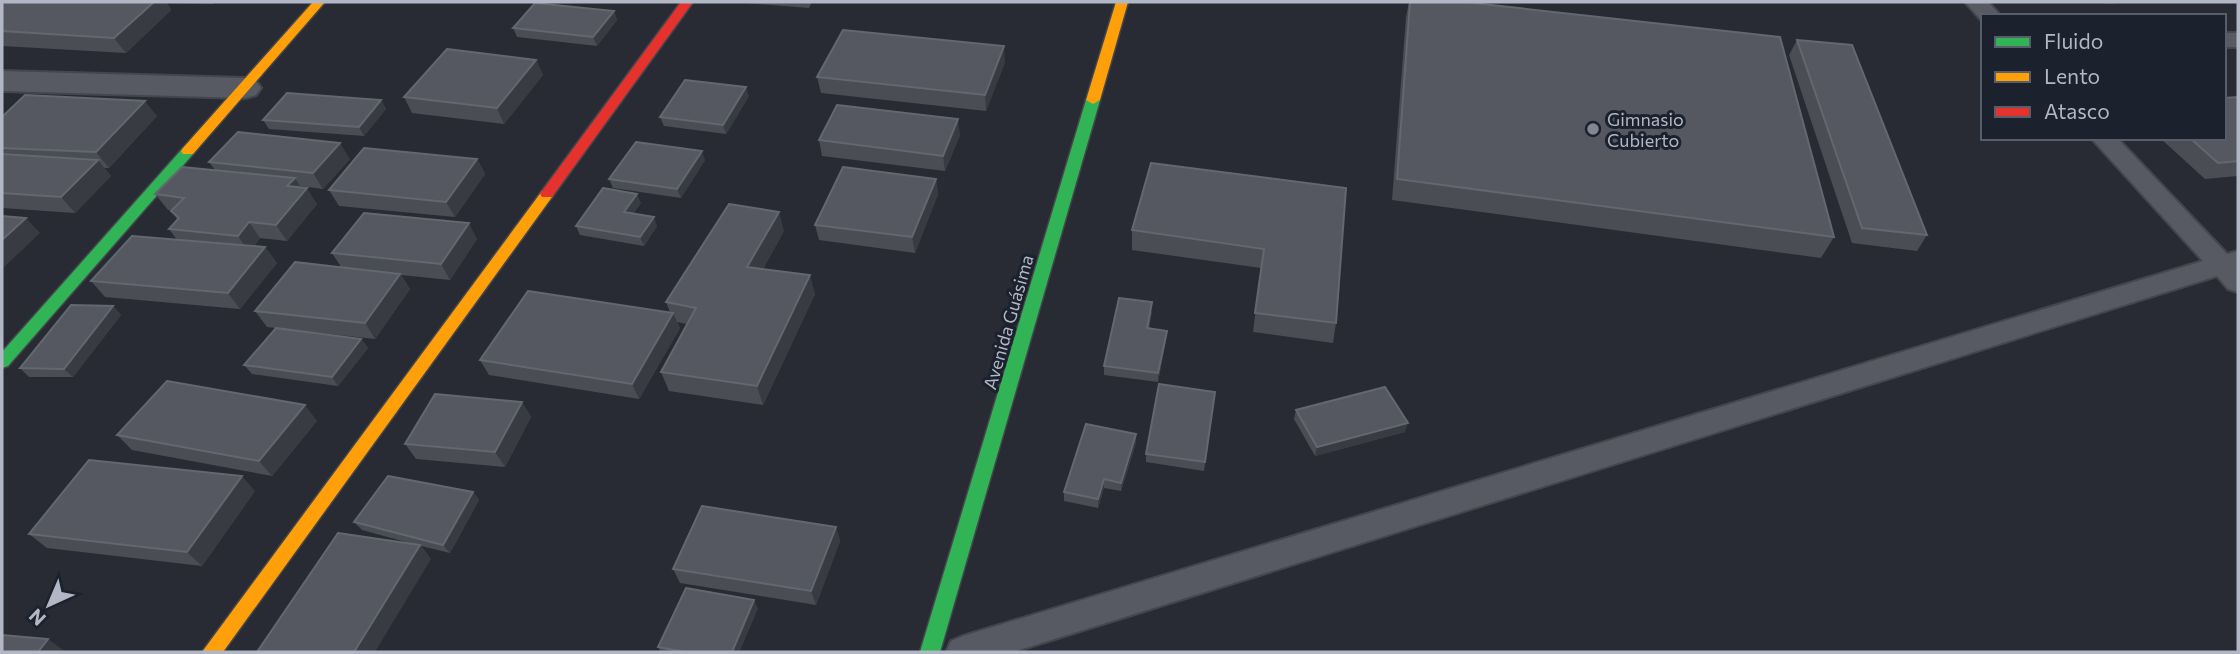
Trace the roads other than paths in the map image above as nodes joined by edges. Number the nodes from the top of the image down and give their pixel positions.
1 (319, 2) edge
2 (687, 2) edge
3 (1122, 2) edge
4 (2, 81) edge
5 (245, 88) junction
6 (2106, 140) edge
7 (2232, 269) edge
8 (2, 362) edge
9 (212, 652) edge
10 (930, 652) edge
11 (963, 652) edge

1 - 5 street
2 - 9 street
3 - 10 street, Avenida Guásima
4 - 5 street
5 - 8 street
6 - 7 lane
7 - 11 lane

